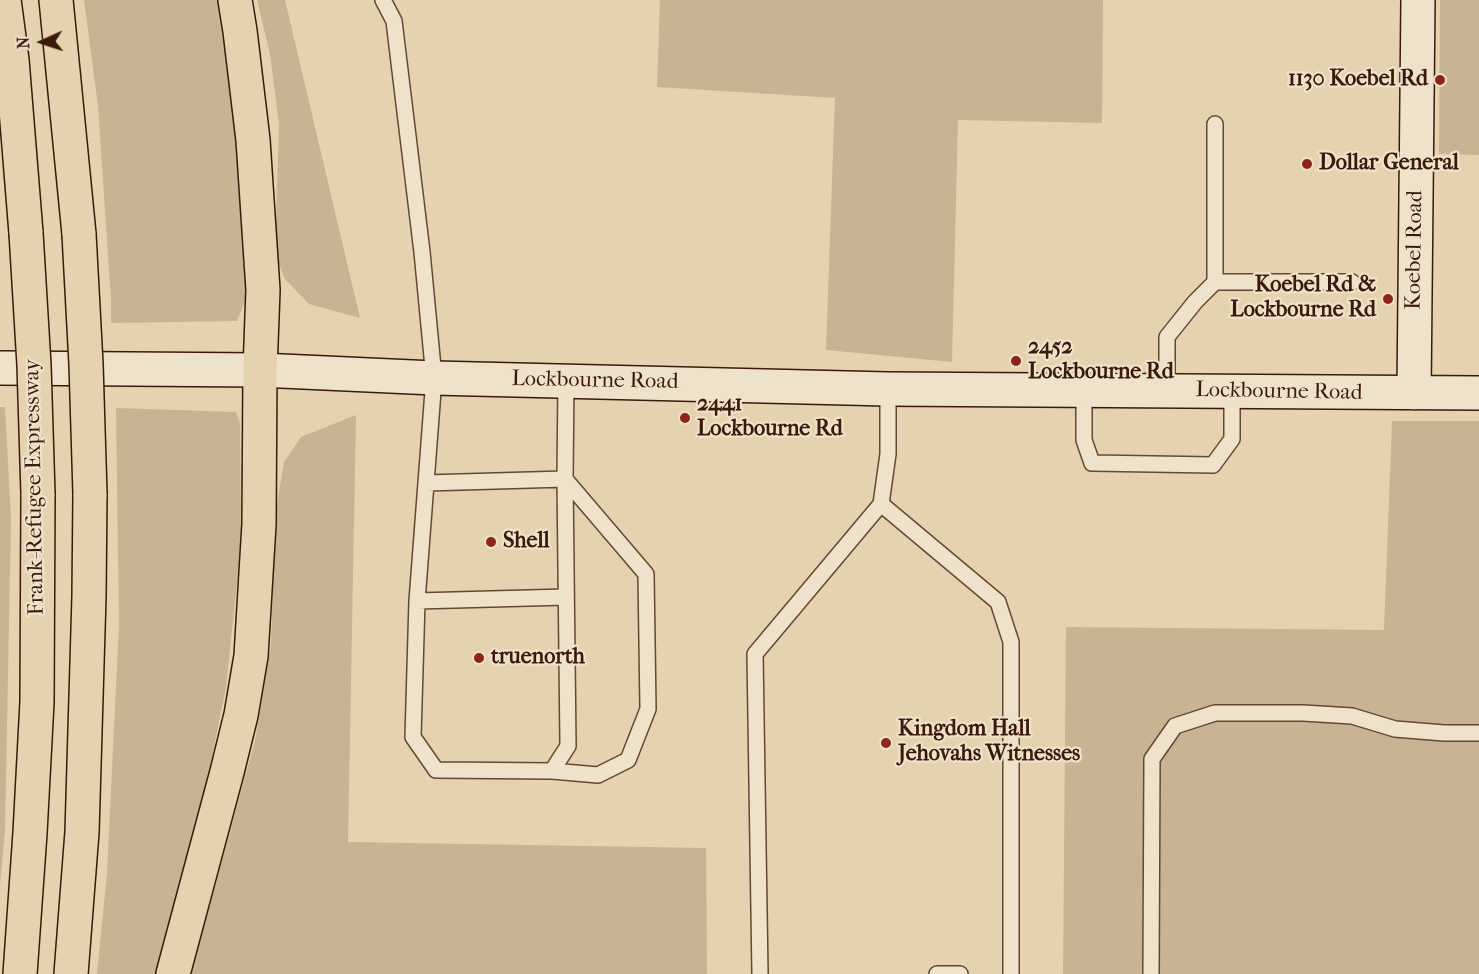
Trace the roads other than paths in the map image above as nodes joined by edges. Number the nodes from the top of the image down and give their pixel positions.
1 (4, 0) edge
2 (56, 0) edge
3 (235, 0) edge
4 (383, 0) edge
5 (1418, 0) edge
6 (1215, 124) dead end
7 (1215, 282) junction
8 (1352, 282) dead end
9 (0, 368) edge
10 (260, 370) junction
11 (434, 378) junction
12 (566, 381) junction
13 (888, 389) junction
14 (1167, 390) junction
15 (1084, 391) junction
16 (1232, 392) junction
17 (1414, 393) junction
18 (1479, 393) edge
19 (565, 479) junction
20 (426, 483) junction
21 (881, 504) junction
22 (566, 597) junction
23 (417, 601) junction
24 (1479, 733) edge
25 (552, 771) junction
26 (20, 974) edge
27 (70, 974) edge
28 (173, 974) edge
29 (760, 974) edge
30 (937, 974) edge
31 (960, 974) edge
32 (1011, 974) edge
33 (1151, 974) edge

1 - 26 highway, Frank-Refugee Expressway, bridge
2 - 27 highway, bridge
3 - 10 highway
4 - 11 lane
5 - 17 main road, Koebel Road
6 - 7 lane
7 - 8 lane
7 - 14 lane
9 - 10 main road, Lockbourne Road
10 - 11 main road, Lockbourne Road
10 - 28 highway
11 - 12 main road, Lockbourne Road
11 - 20 lane
12 - 13 main road, Lockbourne Road
12 - 19 lane
13 - 15 main road, Lockbourne Road
13 - 21 lane
14 - 15 main road, Lockbourne Road
14 - 16 main road, Lockbourne Road
15 - 16 lane
16 - 17 main road, Lockbourne Road
17 - 18 main road, Lockbourne Road
19 - 20 lane
19 - 22 lane
19 - 25 lane
20 - 23 lane
21 - 29 lane
21 - 32 lane
22 - 23 lane
22 - 25 lane
23 - 25 lane
24 - 33 lane
30 - 31 lane

